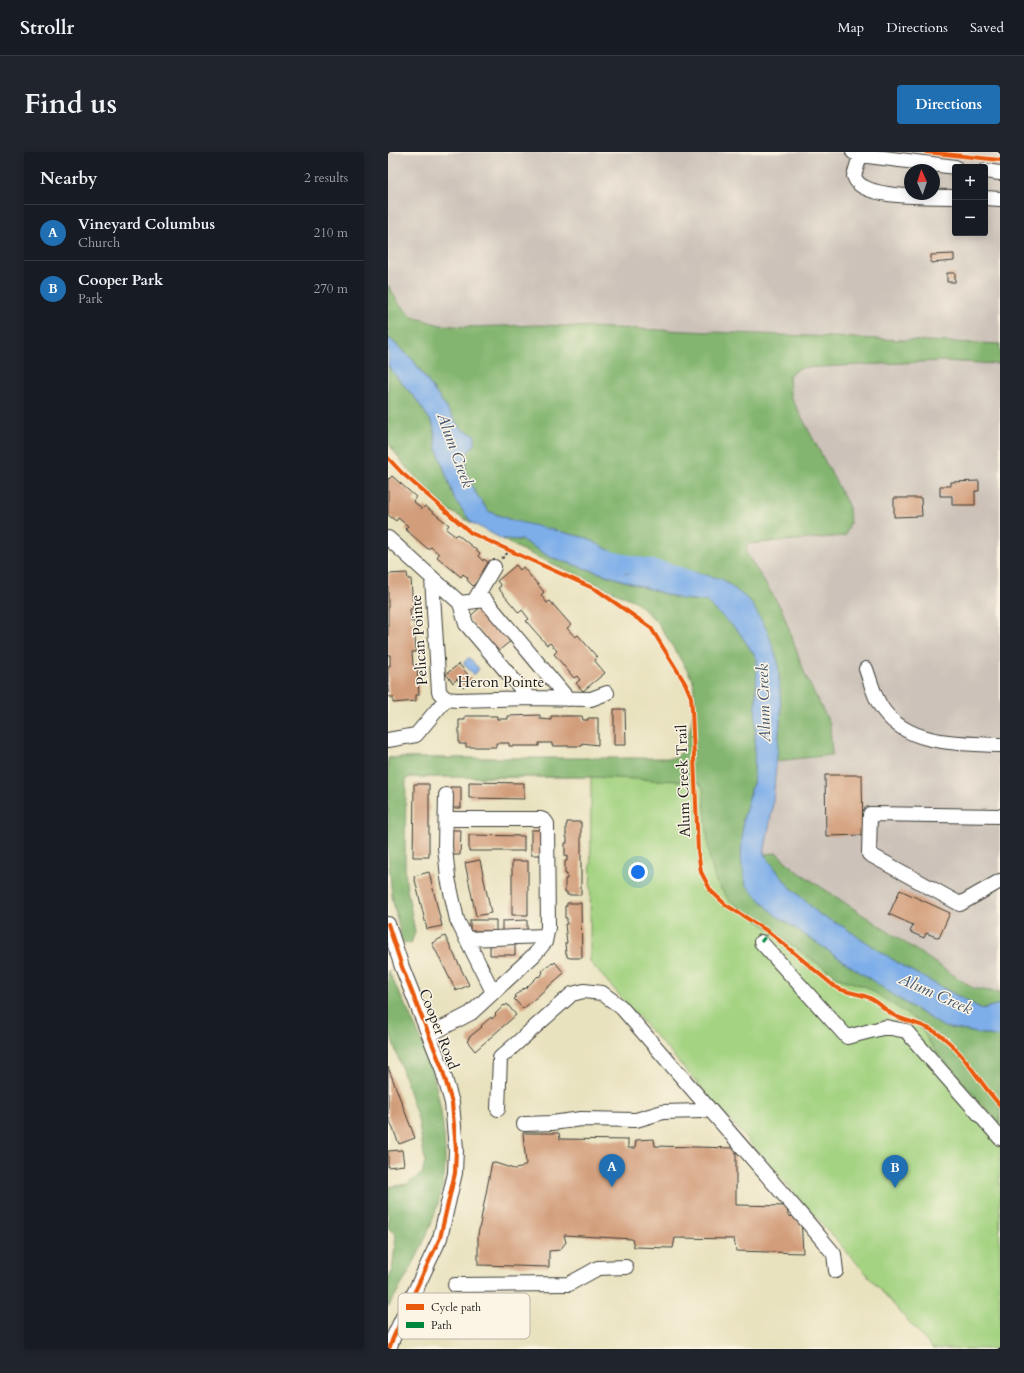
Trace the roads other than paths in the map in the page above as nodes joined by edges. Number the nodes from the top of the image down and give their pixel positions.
1 (858, 153) edge
2 (952, 168) edge
3 (988, 172) edge
4 (1000, 173) edge
5 (952, 197) edge
6 (988, 198) edge
7 (1000, 199) edge
8 (388, 538) edge
9 (494, 567) dead end
10 (432, 578) junction
11 (467, 602) junction
12 (866, 669) dead end
13 (607, 693) dead end
14 (529, 698) junction
15 (568, 698) junction
16 (446, 699) junction
17 (388, 740) edge
18 (1000, 745) edge
19 (446, 795) dead end
20 (1000, 816) edge
21 (446, 819) junction
22 (1000, 880) edge
23 (389, 932) edge
24 (546, 936) junction
25 (466, 939) junction
26 (761, 942) dead end
27 (493, 992) junction
28 (429, 1035) junction
29 (498, 1109) dead end
30 (710, 1110) junction
31 (524, 1124) dead end
32 (1000, 1138) edge
33 (626, 1268) dead end
34 (836, 1271) dead end
35 (455, 1285) dead end
36 (414, 1293) edge
37 (398, 1327) edge
38 (389, 1349) edge

1 - 2 street
1 - 5 street
3 - 4 street
6 - 7 street
8 - 10 street
9 - 11 street
10 - 11 street
10 - 16 street, Pelican Pointe
11 - 14 street
11 - 15 street
12 - 18 street
13 - 15 street, Heron Pointe
14 - 15 street, Heron Pointe
14 - 16 street, Heron Pointe
16 - 17 street, Heron Pointe
19 - 21 street
20 - 22 street
21 - 24 street
21 - 25 street
23 - 28 street, Cooper Road
24 - 25 street
24 - 27 street
25 - 27 street
26 - 32 street
27 - 28 street
28 - 36 street, Cooper Road
29 - 30 street
30 - 31 street
30 - 34 street
33 - 35 street
37 - 38 street, Cooper Road

